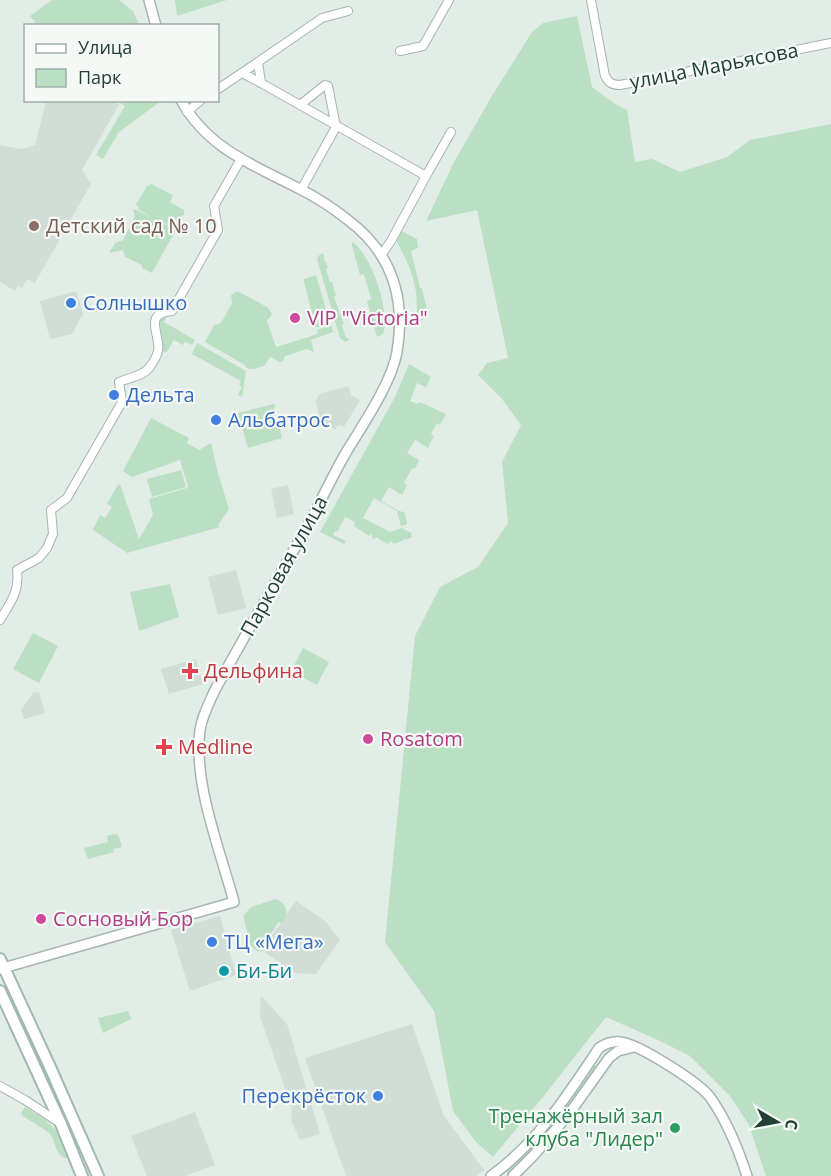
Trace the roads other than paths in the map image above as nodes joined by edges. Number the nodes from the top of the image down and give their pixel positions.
1 (149, 0) edge
2 (449, 0) edge
3 (591, 0) edge
4 (348, 11) dead end
5 (155, 24) edge
6 (831, 43) edge
7 (400, 51) dead end
8 (258, 62) junction
9 (242, 72) junction
10 (261, 83) junction
11 (219, 88) edge
12 (182, 102) edge
13 (199, 102) edge
14 (300, 105) junction
15 (187, 112) junction
16 (336, 127) junction
17 (451, 132) dead end
18 (241, 159) junction
19 (426, 176) junction
20 (301, 190) junction
21 (382, 254) junction
22 (0, 620) edge
23 (1, 965) edge
24 (0, 991) edge
25 (634, 1047) junction
26 (0, 1086) edge
27 (61, 1125) junction
28 (82, 1176) edge
29 (98, 1176) edge
30 (491, 1176) edge
31 (513, 1176) edge
32 (747, 1176) edge

1 - 5 street
2 - 7 street
3 - 6 street, улица Марьясова
4 - 8 street
8 - 9 street
8 - 10 street
9 - 10 street
9 - 11 street
10 - 14 street
12 - 15 street, Парковая улица
13 - 15 street
14 - 16 street
14 - 16 street
15 - 18 street, Парковая улица
16 - 19 street
16 - 20 street
17 - 19 street
18 - 20 street, Парковая улица
18 - 22 street
19 - 21 street
20 - 21 street, Парковая улица
21 - 23 street, Парковая улица
23 - 29 main road
24 - 27 main road
25 - 30 street
25 - 31 street
25 - 32 street
26 - 27 street
27 - 28 main road

